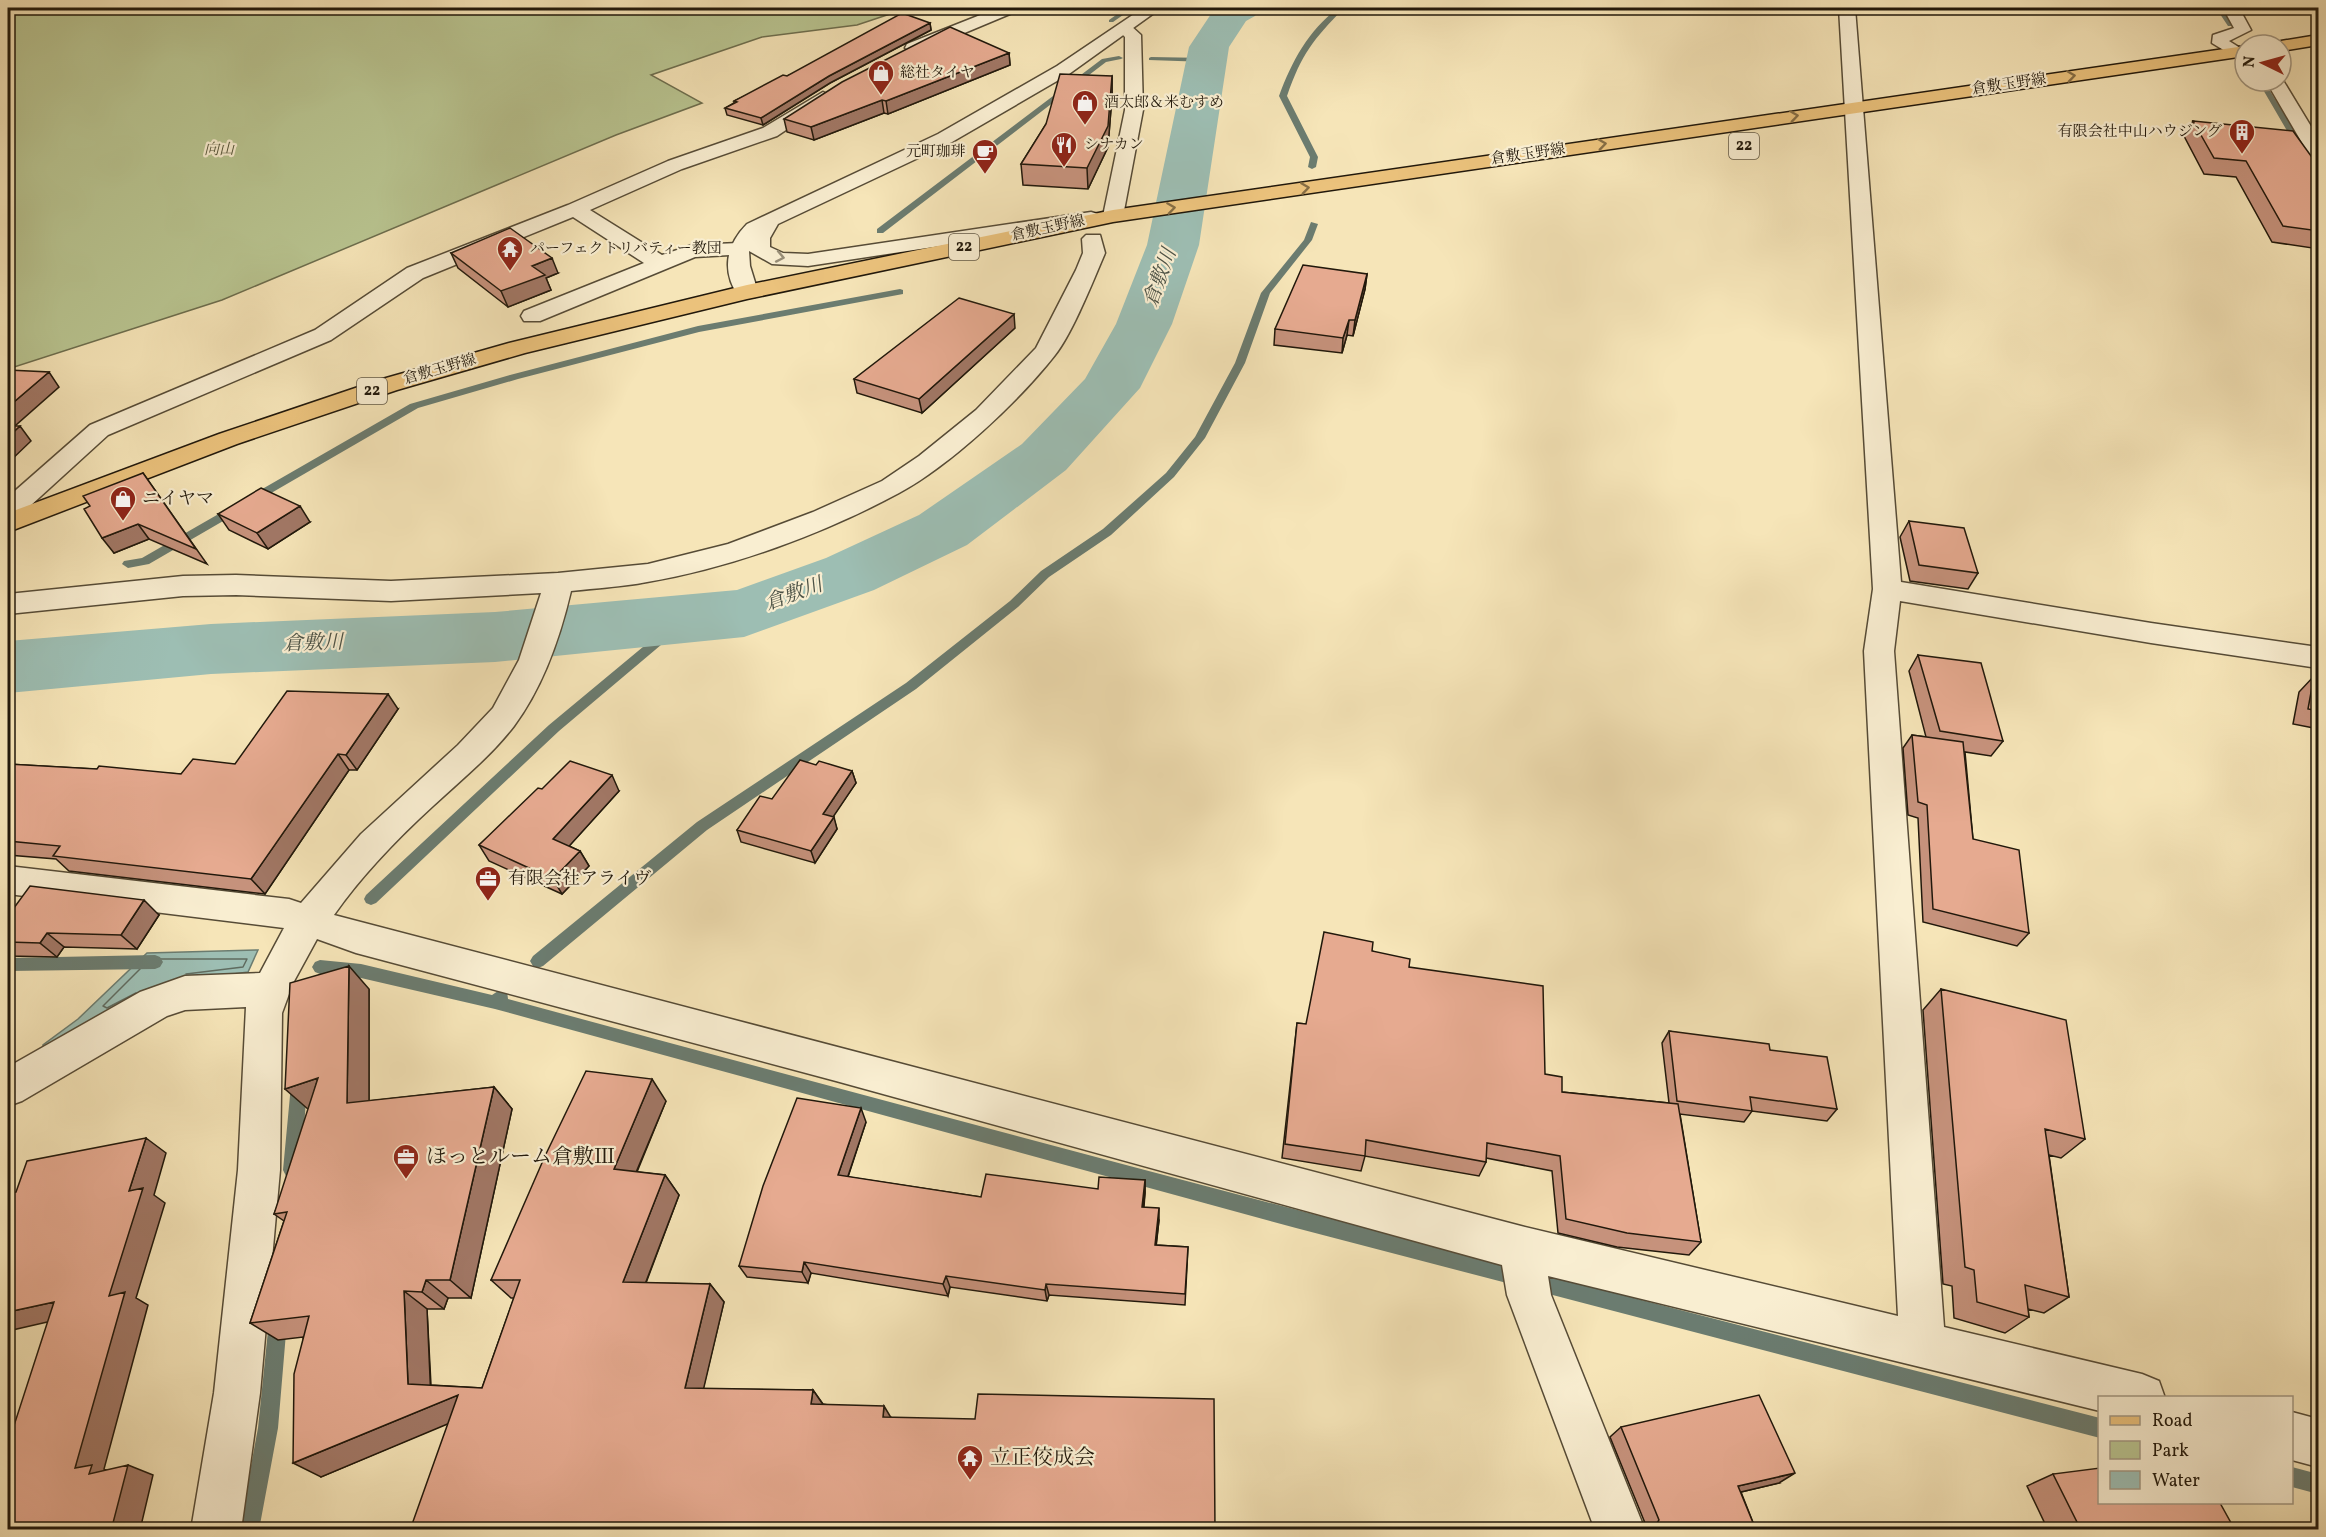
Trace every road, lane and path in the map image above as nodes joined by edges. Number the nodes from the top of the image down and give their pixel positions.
1 (1011, 8) edge
2 (1153, 8) edge
3 (1846, 8) edge
4 (2231, 8) edge
5 (1124, 28) junction
6 (2235, 33) edge
7 (2233, 34) edge
8 (2319, 40) edge
9 (2293, 44) edge
10 (2233, 54) edge
11 (898, 56) edge
12 (2233, 62) edge
13 (837, 88) edge
14 (2282, 93) edge
15 (1857, 124) junction
16 (2319, 153) edge
17 (575, 210) junction
18 (772, 218) junction
19 (1112, 231) junction
20 (739, 249) junction
21 (662, 265) junction
22 (814, 278) junction
23 (747, 292) junction
24 (532, 316) dead end
25 (8, 511) edge
26 (8, 523) edge
27 (557, 589) junction
28 (1887, 589) junction
29 (8, 604) edge
30 (2319, 657) edge
31 (8, 880) edge
32 (309, 922) junction
33 (270, 989) junction
34 (8, 1088) edge
35 (1524, 1268) junction
36 (1922, 1346) junction
37 (2134, 1396) edge
38 (2293, 1436) edge
39 (2319, 1443) edge
40 (216, 1530) edge
41 (1620, 1530) edge

1 - 11 street
2 - 5 street
3 - 15 street
4 - 6 street
5 - 18 street
5 - 19 street
7 - 10 street
8 - 9 main road
15 -> 12 main road, 倉敷玉野線 / 22
13 - 17 street
14 - 16 street
19 -> 15 main road, 倉敷玉野線 / 22
15 - 28 street
17 - 21 street
17 - 25 street
18 -> 19 street
18 - 20 street
19 - 22 main road, 倉敷玉野線 / 22
19 - 22 main road, 倉敷玉野線 / 22
19 - 27 street
20 - 21 street
20 - 23 street
21 - 24 street
22 - 23 main road, 倉敷玉野線 / 22
23 - 26 main road, 倉敷玉野線 / 22
27 - 29 street
27 - 32 street
28 - 30 street
28 - 36 street
31 - 32 street
32 - 33 street
32 - 35 street
33 - 34 street
33 - 40 street
35 - 36 street
35 - 41 street
36 - 37 street
38 - 39 street

